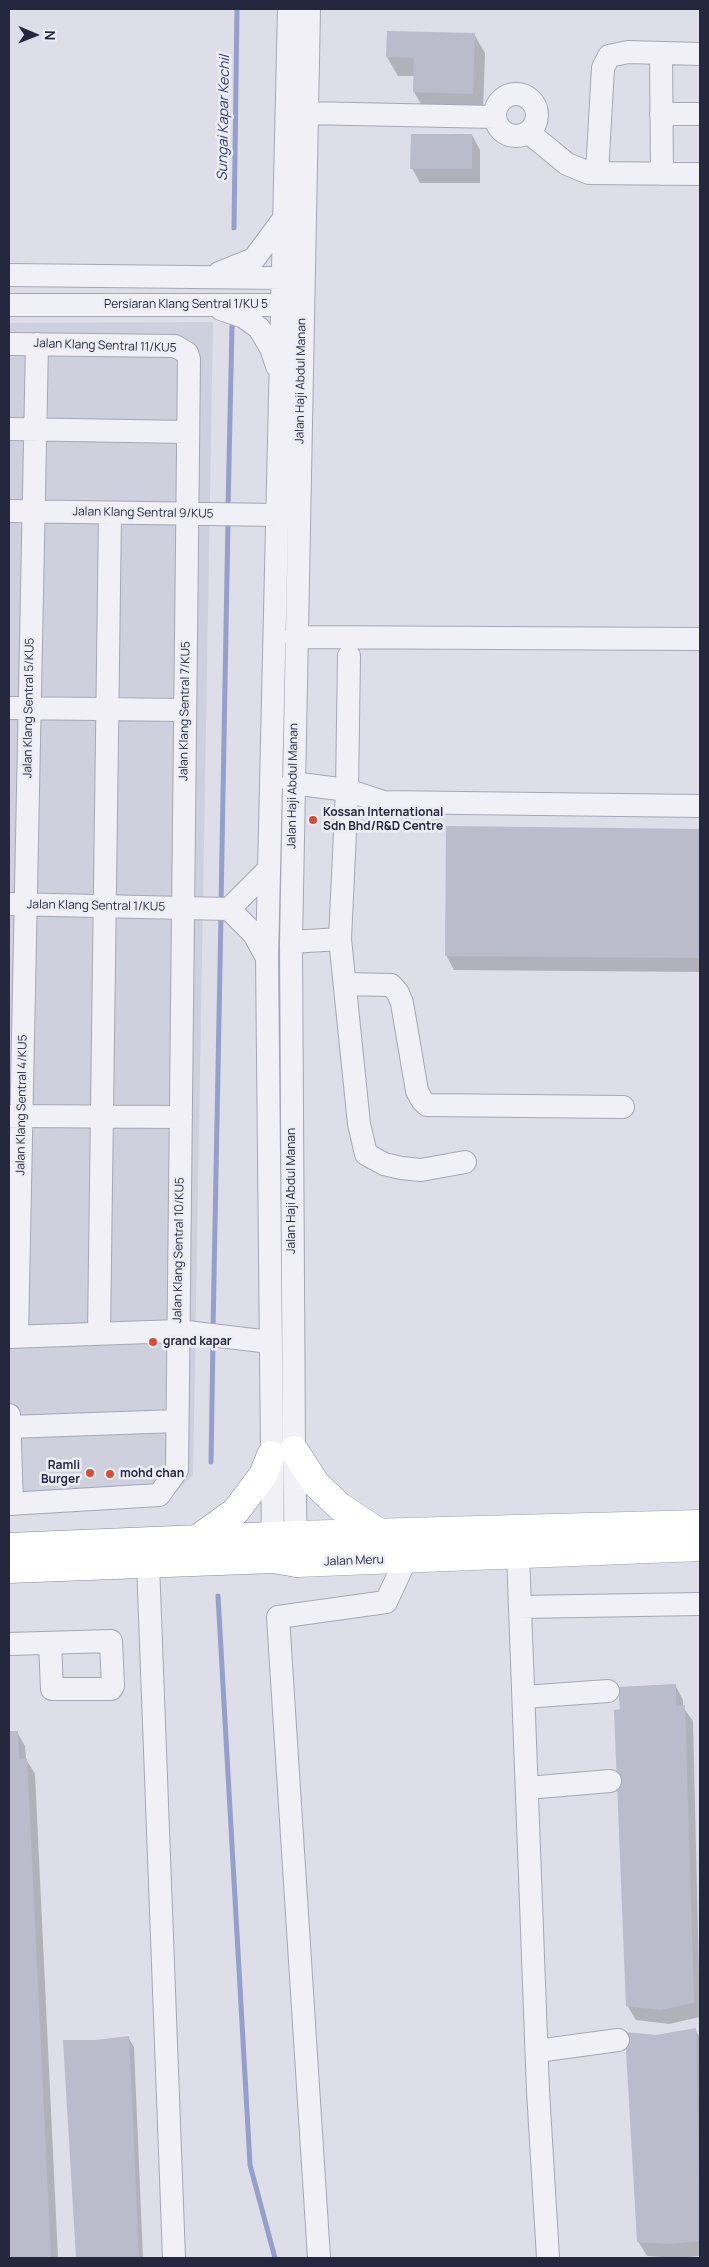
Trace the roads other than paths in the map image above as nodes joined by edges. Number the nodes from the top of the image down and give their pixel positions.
1 (288, 9) edge
2 (308, 9) edge
3 (661, 53) junction
4 (700, 54) edge
5 (306, 113) junction
6 (661, 114) junction
7 (700, 114) edge
8 (495, 117) junction
9 (528, 132) junction
10 (598, 173) junction
11 (662, 174) junction
12 (700, 174) edge
13 (285, 216) junction
14 (9, 274) edge
15 (206, 277) junction
16 (282, 278) junction
17 (302, 294) junction
18 (209, 304) junction
19 (9, 305) edge
20 (282, 305) junction
21 (9, 344) edge
22 (37, 344) junction
23 (280, 377) junction
24 (9, 429) edge
25 (35, 429) junction
26 (188, 432) junction
27 (9, 511) edge
28 (34, 512) junction
29 (110, 513) junction
30 (187, 514) junction
31 (277, 515) junction
32 (295, 637) junction
33 (700, 639) edge
34 (349, 656) dead end
35 (19, 708) edge
36 (107, 709) junction
37 (186, 710) junction
38 (292, 783) junction
39 (347, 790) junction
40 (700, 806) edge
41 (268, 870) junction
42 (17, 904) edge
43 (104, 907) junction
44 (183, 908) junction
45 (229, 909) junction
46 (340, 939) junction
47 (291, 942) junction
48 (267, 957) junction
49 (345, 984) junction
50 (623, 1106) dead end
51 (15, 1116) edge
52 (102, 1117) junction
53 (181, 1117) junction
54 (466, 1162) dead end
55 (178, 1331) junction
56 (99, 1334) junction
57 (13, 1336) edge
58 (270, 1342) junction
59 (9, 1415) edge
60 (177, 1421) junction
61 (9, 1427) edge
62 (283, 1452) junction
63 (10, 1504) edge
64 (700, 1524) edge
65 (378, 1532) junction
66 (197, 1539) junction
67 (9, 1547) edge
68 (700, 1547) edge
69 (285, 1548) junction
70 (518, 1554) junction
71 (406, 1559) junction
72 (148, 1563) junction
73 (9, 1569) edge
74 (700, 1604) edge
75 (520, 1607) junction
76 (50, 1643) dead end
77 (9, 1644) edge
78 (608, 1691) dead end
79 (524, 1697) junction
80 (610, 1781) dead end
81 (527, 1788) junction
82 (618, 2040) dead end
83 (537, 2051) junction
84 (174, 2258) edge
85 (319, 2258) edge
86 (548, 2258) edge

1 - 13 street, Jalan Haji Abdul Manan
2 - 5 street, Jalan Haji Abdul Manan
3 - 4 street
3 - 6 street
3 - 10 street
5 - 8 street
5 - 17 street, Jalan Haji Abdul Manan
6 - 7 street
6 - 11 street
8 - 9 street
8 - 9 street
9 - 10 street
10 - 11 street
11 - 12 street
13 - 15 street
13 - 16 street, Jalan Haji Abdul Manan
14 - 15 street
15 - 16 street
16 - 17 street
16 - 20 street, Jalan Haji Abdul Manan
17 - 20 street, Persiaran Klang Sentral 1/KU 5
17 - 32 street, Jalan Haji Abdul Manan
18 - 19 street, Persiaran Klang Sentral 1/KU 5
18 - 20 street, Persiaran Klang Sentral 1/KU 5
18 - 23 street
20 - 23 street, Jalan Haji Abdul Manan
21 - 22 street, Jalan Klang Sentral 11/KU5
22 - 25 street, Jalan Klang Sentral 5/KU5
22 - 26 street, Jalan Klang Sentral 11/KU5
23 - 31 street, Jalan Haji Abdul Manan
24 - 25 street
25 - 26 street
25 - 28 street, Jalan Klang Sentral 5/KU5
26 - 30 street, Jalan Klang Sentral 11/KU5
27 - 28 street, Jalan Klang Sentral 9/KU5
28 - 29 street, Jalan Klang Sentral 9/KU5
28 - 35 street, Jalan Klang Sentral 5/KU5
29 - 30 street, Jalan Klang Sentral 9/KU5
29 - 36 street
30 - 31 street, Jalan Klang Sentral 9/KU5
30 - 37 street, Jalan Klang Sentral 7/KU5
31 - 41 street, Jalan Haji Abdul Manan
32 - 33 street
32 - 38 street, Jalan Haji Abdul Manan
34 - 39 street
35 - 36 street
35 - 42 street, Jalan Klang Sentral 5/KU5
36 - 37 street
36 - 43 street
37 - 44 street, Jalan Klang Sentral 7/KU5
38 - 39 street
38 - 47 street, Jalan Haji Abdul Manan
39 - 40 street
39 - 46 street
41 - 45 street
41 - 48 street, Jalan Haji Abdul Manan
42 - 43 street, Jalan Klang Sentral 1/KU5
42 - 51 street, Jalan Klang Sentral 4/KU5
43 - 44 street, Jalan Klang Sentral 1/KU5
43 - 52 street
44 - 45 street, Jalan Klang Sentral 1/KU5
44 - 53 street, Jalan Klang Sentral 10/KU5
45 - 48 street
46 - 47 street
46 - 49 street
47 - 62 street, Jalan Haji Abdul Manan
48 - 58 street, Jalan Haji Abdul Manan
49 - 50 street
49 - 54 street
51 - 52 street
51 - 57 street, Jalan Klang Sentral 4/KU5
52 - 53 street
52 - 56 street
53 - 55 street, Jalan Klang Sentral 10/KU5
55 - 56 street
55 - 58 street
55 - 60 street, Jalan Klang Sentral 10/KU5
56 - 57 street
58 - 62 street, Jalan Haji Abdul Manan
59 - 61 street
60 - 61 street
60 - 63 street, Jalan Klang Sentral 10/KU5
61 - 63 street
62 - 65 main road
62 - 66 main road
62 - 69 street, Jalan Haji Abdul Manan
64 - 65 main road, Jalan Meru
65 - 69 main road, Jalan Meru
66 - 67 main road, Jalan Meru
66 - 69 main road, Jalan Meru
68 - 70 main road, Jalan Meru
69 - 71 main road, Jalan Meru
69 - 72 main road, Jalan Meru
70 - 71 main road, Jalan Meru
70 - 75 street
71 - 85 street
72 - 73 main road, Jalan Meru
72 - 84 street
74 - 75 street
75 - 79 street
76 - 77 street
78 - 79 street
79 - 81 street
80 - 81 street
81 - 83 street
82 - 83 street
83 - 86 street

